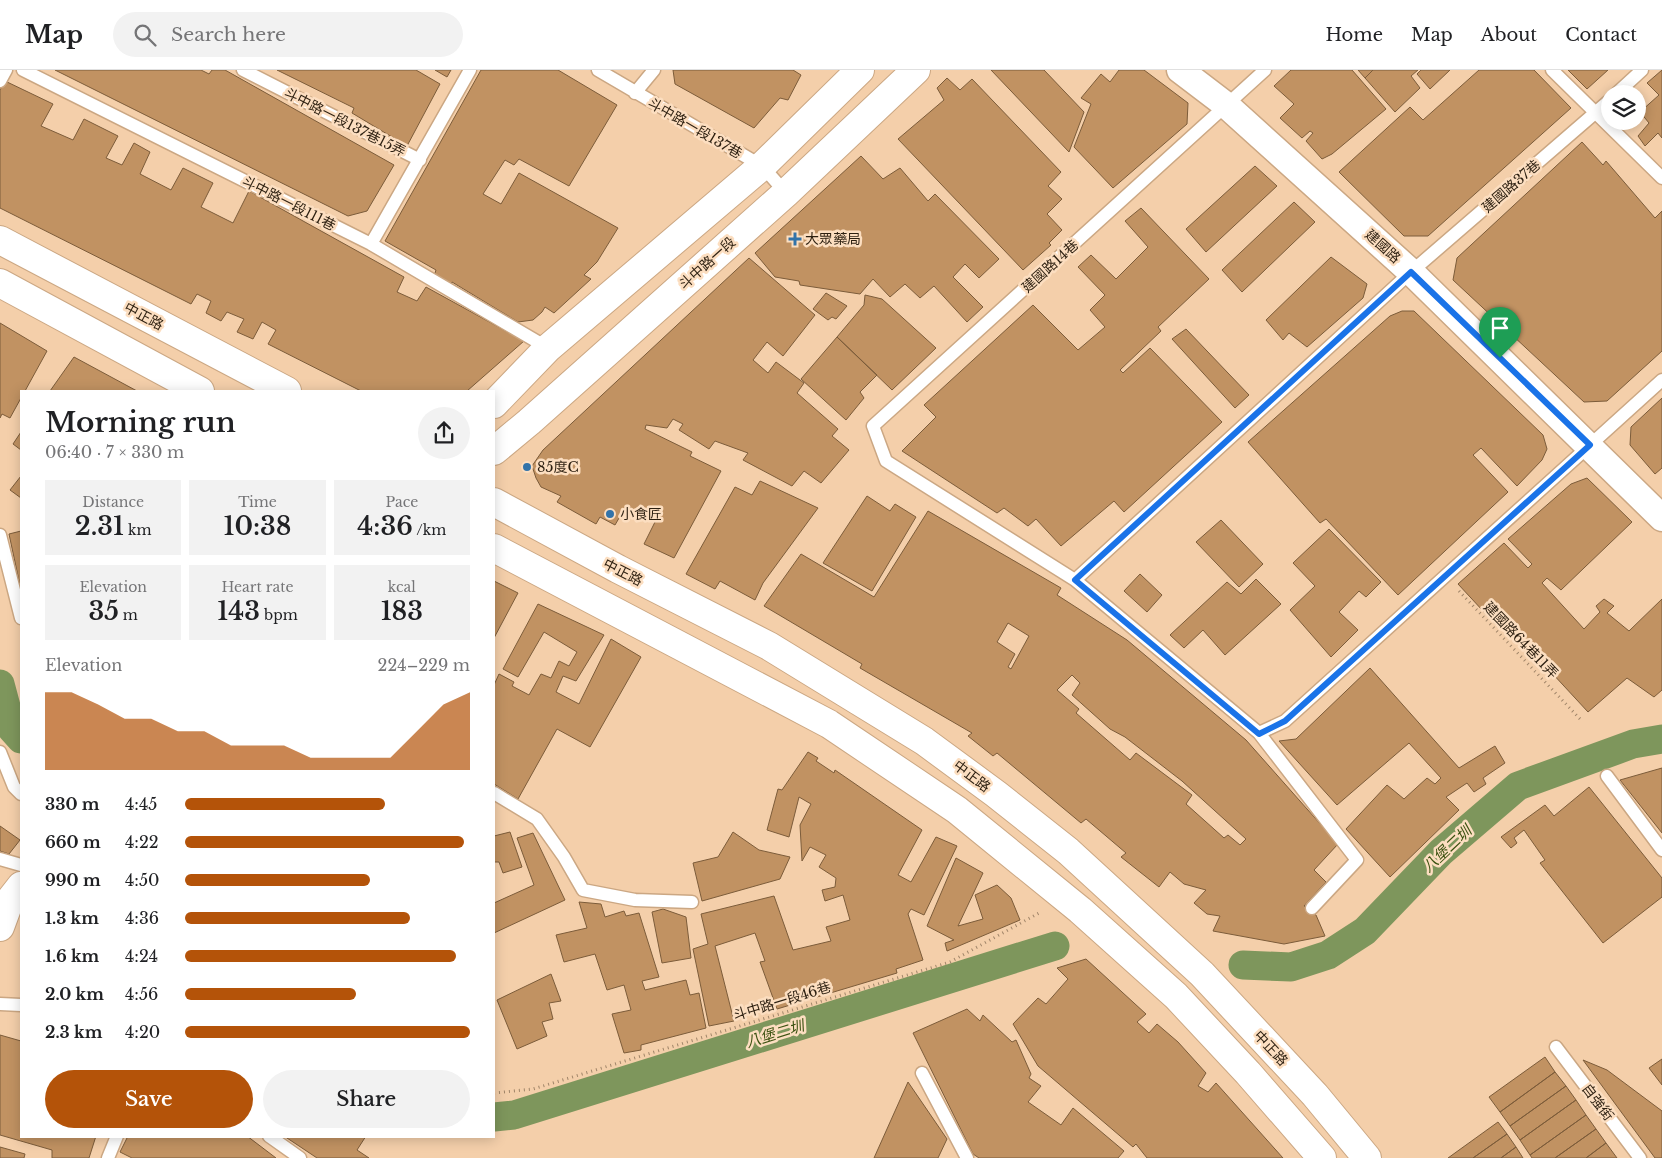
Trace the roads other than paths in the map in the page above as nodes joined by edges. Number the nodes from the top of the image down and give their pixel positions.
1 (6, 70) edge
2 (23, 70) edge
3 (243, 70) edge
4 (470, 70) edge
5 (598, 70) edge
6 (654, 70) edge
7 (860, 70) edge
8 (916, 70) edge
9 (1180, 70) edge
10 (1265, 70) edge
11 (1552, 70) edge
12 (1642, 70) edge
13 (0, 80) edge
14 (1626, 85) edge
15 (635, 93) junction
16 (1226, 105) junction
17 (1601, 108) edge
18 (1595, 114) junction
19 (420, 160) junction
20 (762, 166) junction
21 (1662, 178) edge
22 (786, 193) junction
23 (0, 240) edge
24 (370, 244) junction
25 (1411, 272) junction
26 (0, 283) edge
27 (548, 348) junction
28 (1662, 380) edge
29 (198, 390) edge
30 (285, 390) edge
31 (495, 403) edge
32 (1590, 445) junction
33 (495, 450) edge
34 (495, 503) edge
35 (1662, 518) edge
36 (0, 535) edge
37 (495, 549) edge
38 (1075, 580) junction
39 (20, 614) edge
40 (1259, 734) junction
41 (0, 752) edge
42 (1608, 776) dead end
43 (20, 793) edge
44 (495, 794) edge
45 (1662, 850) edge
46 (0, 859) edge
47 (20, 865) edge
48 (20, 887) edge
49 (692, 902) dead end
50 (1312, 908) dead end
51 (0, 927) edge
52 (1167, 941) junction
53 (1143, 966) junction
54 (0, 1004) edge
55 (20, 1005) edge
56 (1556, 1047) dead end
57 (922, 1073) dead end
58 (116, 1138) edge
59 (272, 1138) edge
60 (108, 1158) edge
61 (300, 1158) edge
62 (967, 1158) edge
63 (1322, 1158) edge
64 (1367, 1158) edge
65 (1640, 1158) edge

1 - 13 lane
2 - 24 lane, 斗中路一段111巷
3 - 19 lane, 斗中路一段137巷15弄
4 - 19 lane, 斗中路一段137巷15弄
5 - 15 lane, 斗中路一段137巷
6 - 15 lane
7 - 20 street
8 - 22 street, 斗中路一段
9 - 16 street, 建國路
10 - 16 lane, 建國路14巷
11 - 18 lane
12 - 14 lane
15 - 20 lane, 斗中路一段137巷
16 - 25 street, 建國路
16 - 38 lane, 建國路14巷
17 - 18 lane, 建國路37巷
18 - 21 lane
18 - 25 lane, 建國路37巷
19 - 24 lane, 斗中路一段137巷15弄
20 - 22 lane, 斗中路一段137巷
20 - 27 street
22 - 33 street, 斗中路一段
23 - 30 street, 中正路
24 - 27 lane, 斗中路一段111巷
25 - 32 street, 建國路
25 - 38 lane, 建國路37巷
26 - 29 street
27 - 31 street
28 - 32 lane
32 - 35 street, 建國路
32 - 40 lane
34 - 52 street, 中正路
36 - 39 lane
37 - 53 street
38 - 40 lane
40 - 50 lane
41 - 43 lane
42 - 45 lane
44 - 49 lane
46 - 47 lane
48 - 51 street
52 - 53 street
52 - 64 street, 中正路
53 - 63 street
54 - 55 lane
56 - 65 lane, 自強街
57 - 62 lane
58 - 60 lane
59 - 61 lane

